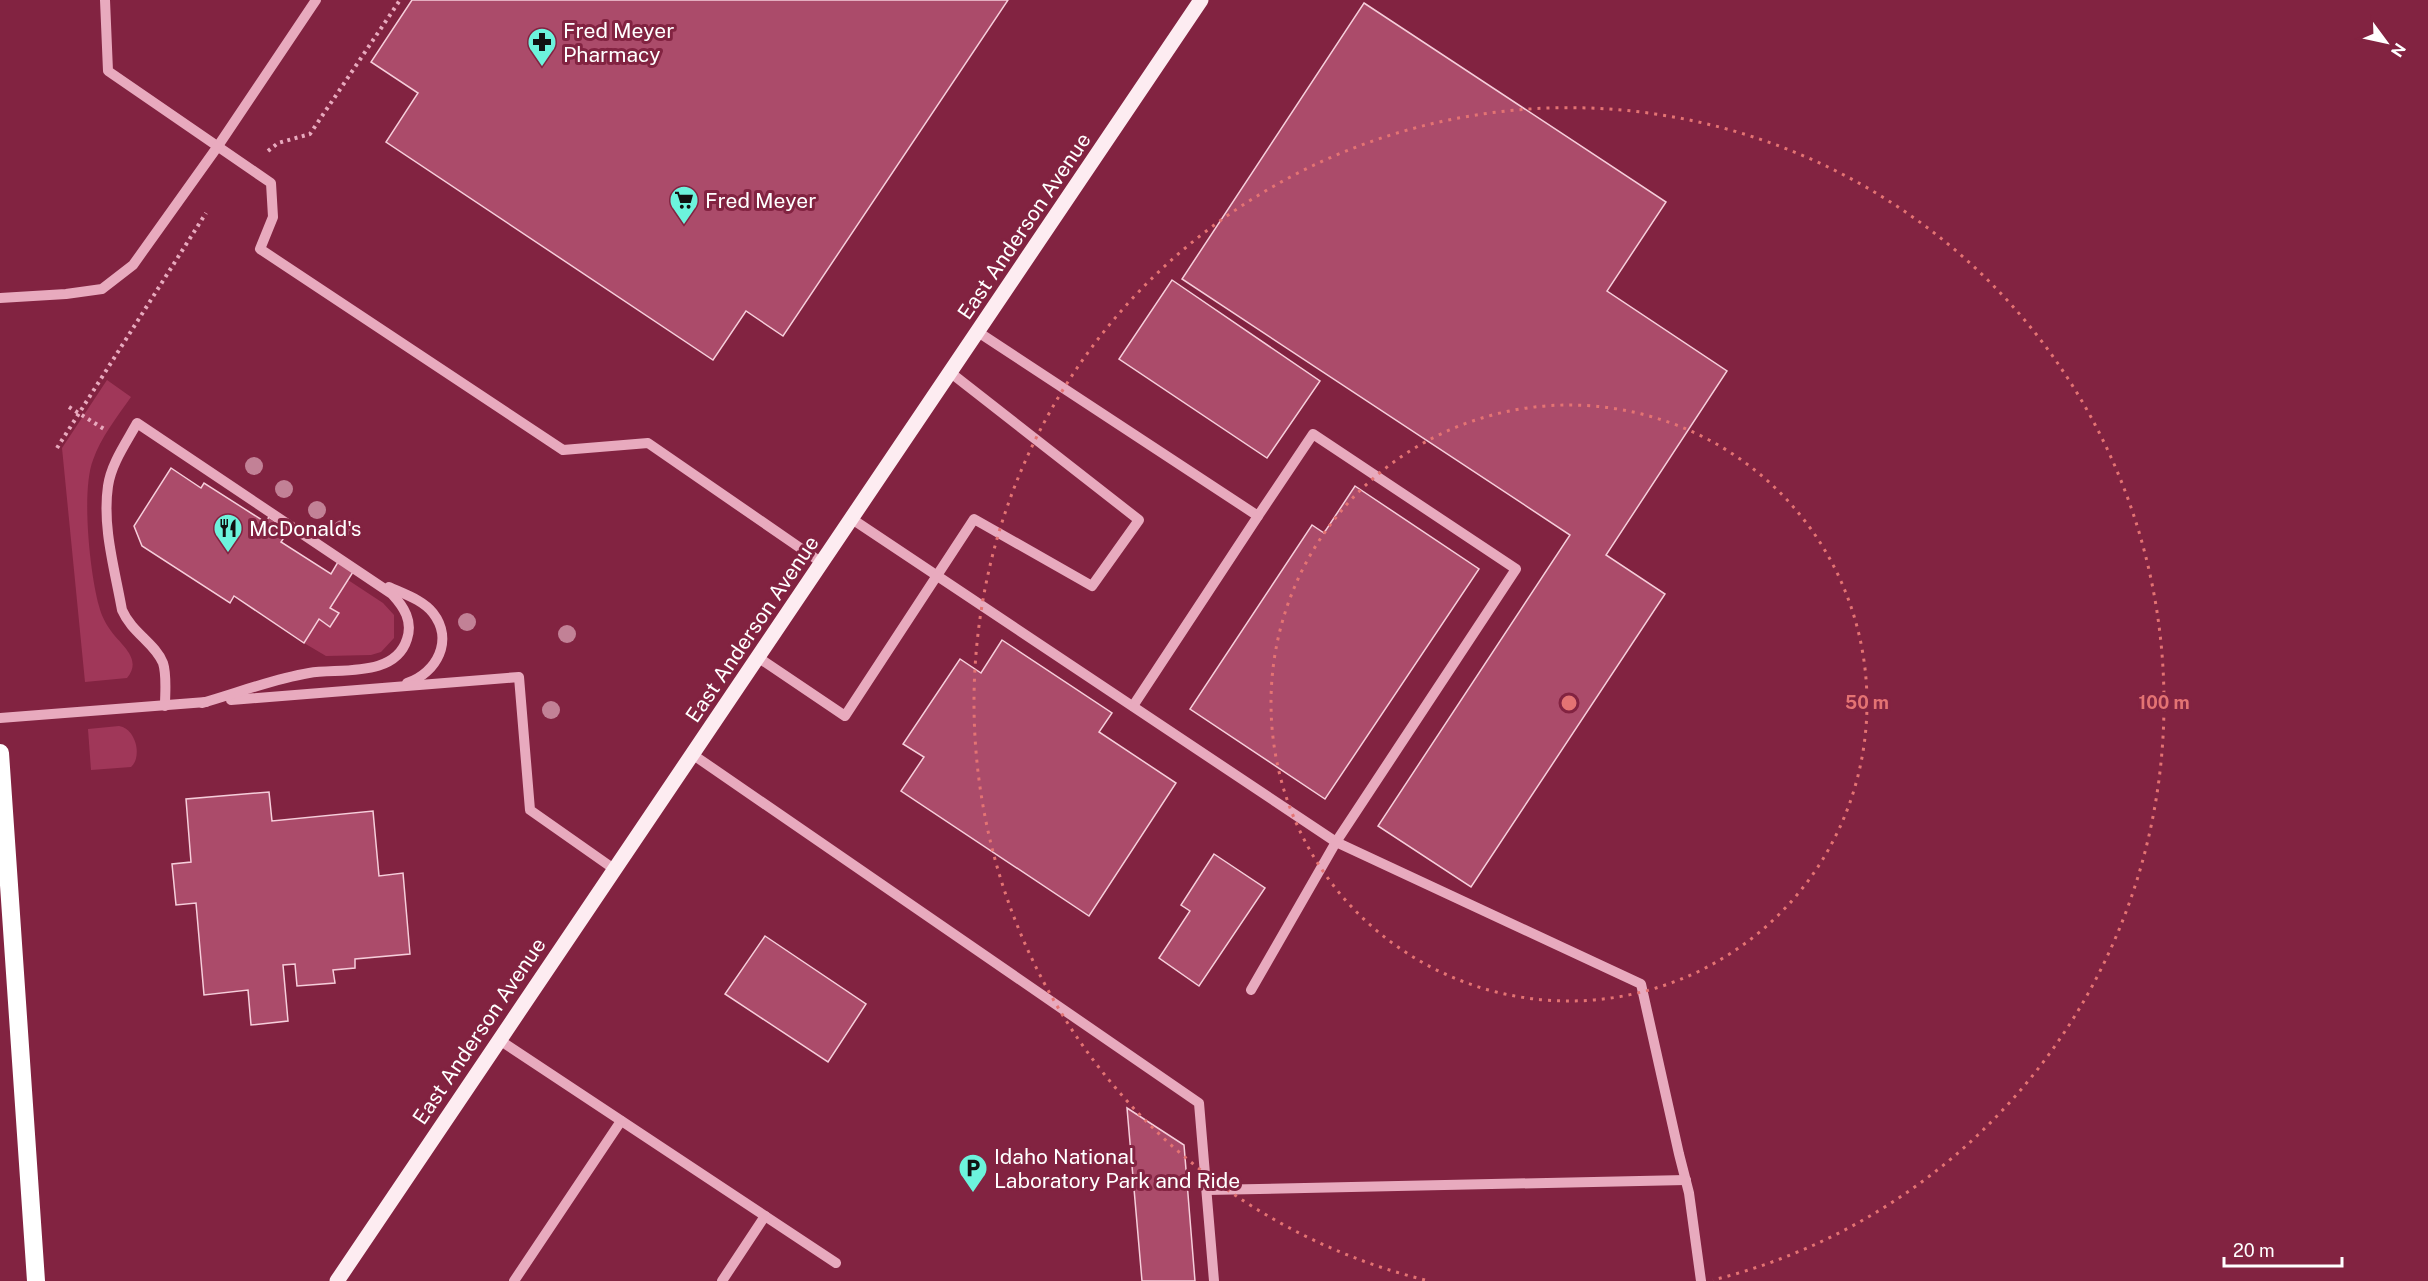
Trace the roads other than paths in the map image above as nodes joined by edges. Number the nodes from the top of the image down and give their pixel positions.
1 (105, 0) edge
2 (316, 0) edge
3 (1202, 0) edge
4 (218, 146) junction
5 (0, 298) edge
6 (978, 332) junction
7 (951, 373) junction
8 (1258, 516) junction
9 (852, 519) junction
10 (822, 564) junction
11 (356, 570) junction
12 (938, 574) junction
13 (759, 658) junction
14 (393, 688) junction
15 (202, 703) junction
16 (165, 706) junction
17 (1133, 706) junction
18 (0, 718) edge
19 (0, 753) edge
20 (692, 754) junction
21 (1336, 842) junction
22 (614, 869) junction
23 (1251, 990) dead end
24 (498, 1040) junction
25 (621, 1120) junction
26 (1686, 1180) junction
27 (1206, 1190) junction
28 (765, 1216) junction
29 (836, 1263) dead end
30 (36, 1281) edge
31 (337, 1281) edge
32 (514, 1281) edge
33 (722, 1281) edge
34 (1214, 1281) edge
35 (1701, 1281) edge

1 - 4 lane
2 - 4 lane
3 - 6 main road, East Anderson Avenue
4 - 5 lane
4 - 10 lane
6 - 7 main road, East Anderson Avenue
6 - 8 lane
7 - 9 main road, East Anderson Avenue
7 - 12 lane
8 - 17 lane
8 - 21 lane
9 - 10 main road, East Anderson Avenue
9 - 12 lane
10 - 13 main road, East Anderson Avenue
11 - 14 lane
11 - 15 lane
11 - 16 lane
12 - 13 lane
12 - 17 lane
13 - 20 main road, East Anderson Avenue
14 - 15 lane
14 - 22 lane
15 - 16 lane
16 - 18 lane
17 - 21 lane
19 - 30 highway
20 - 22 main road, East Anderson Avenue
20 - 27 lane
21 - 23 lane
21 - 26 lane
22 - 24 main road, East Anderson Avenue
24 - 25 lane
24 - 31 main road, East Anderson Avenue
25 - 28 lane
25 - 32 lane
26 - 27 lane
26 - 35 lane
27 - 34 lane
28 - 29 lane
28 - 33 lane

